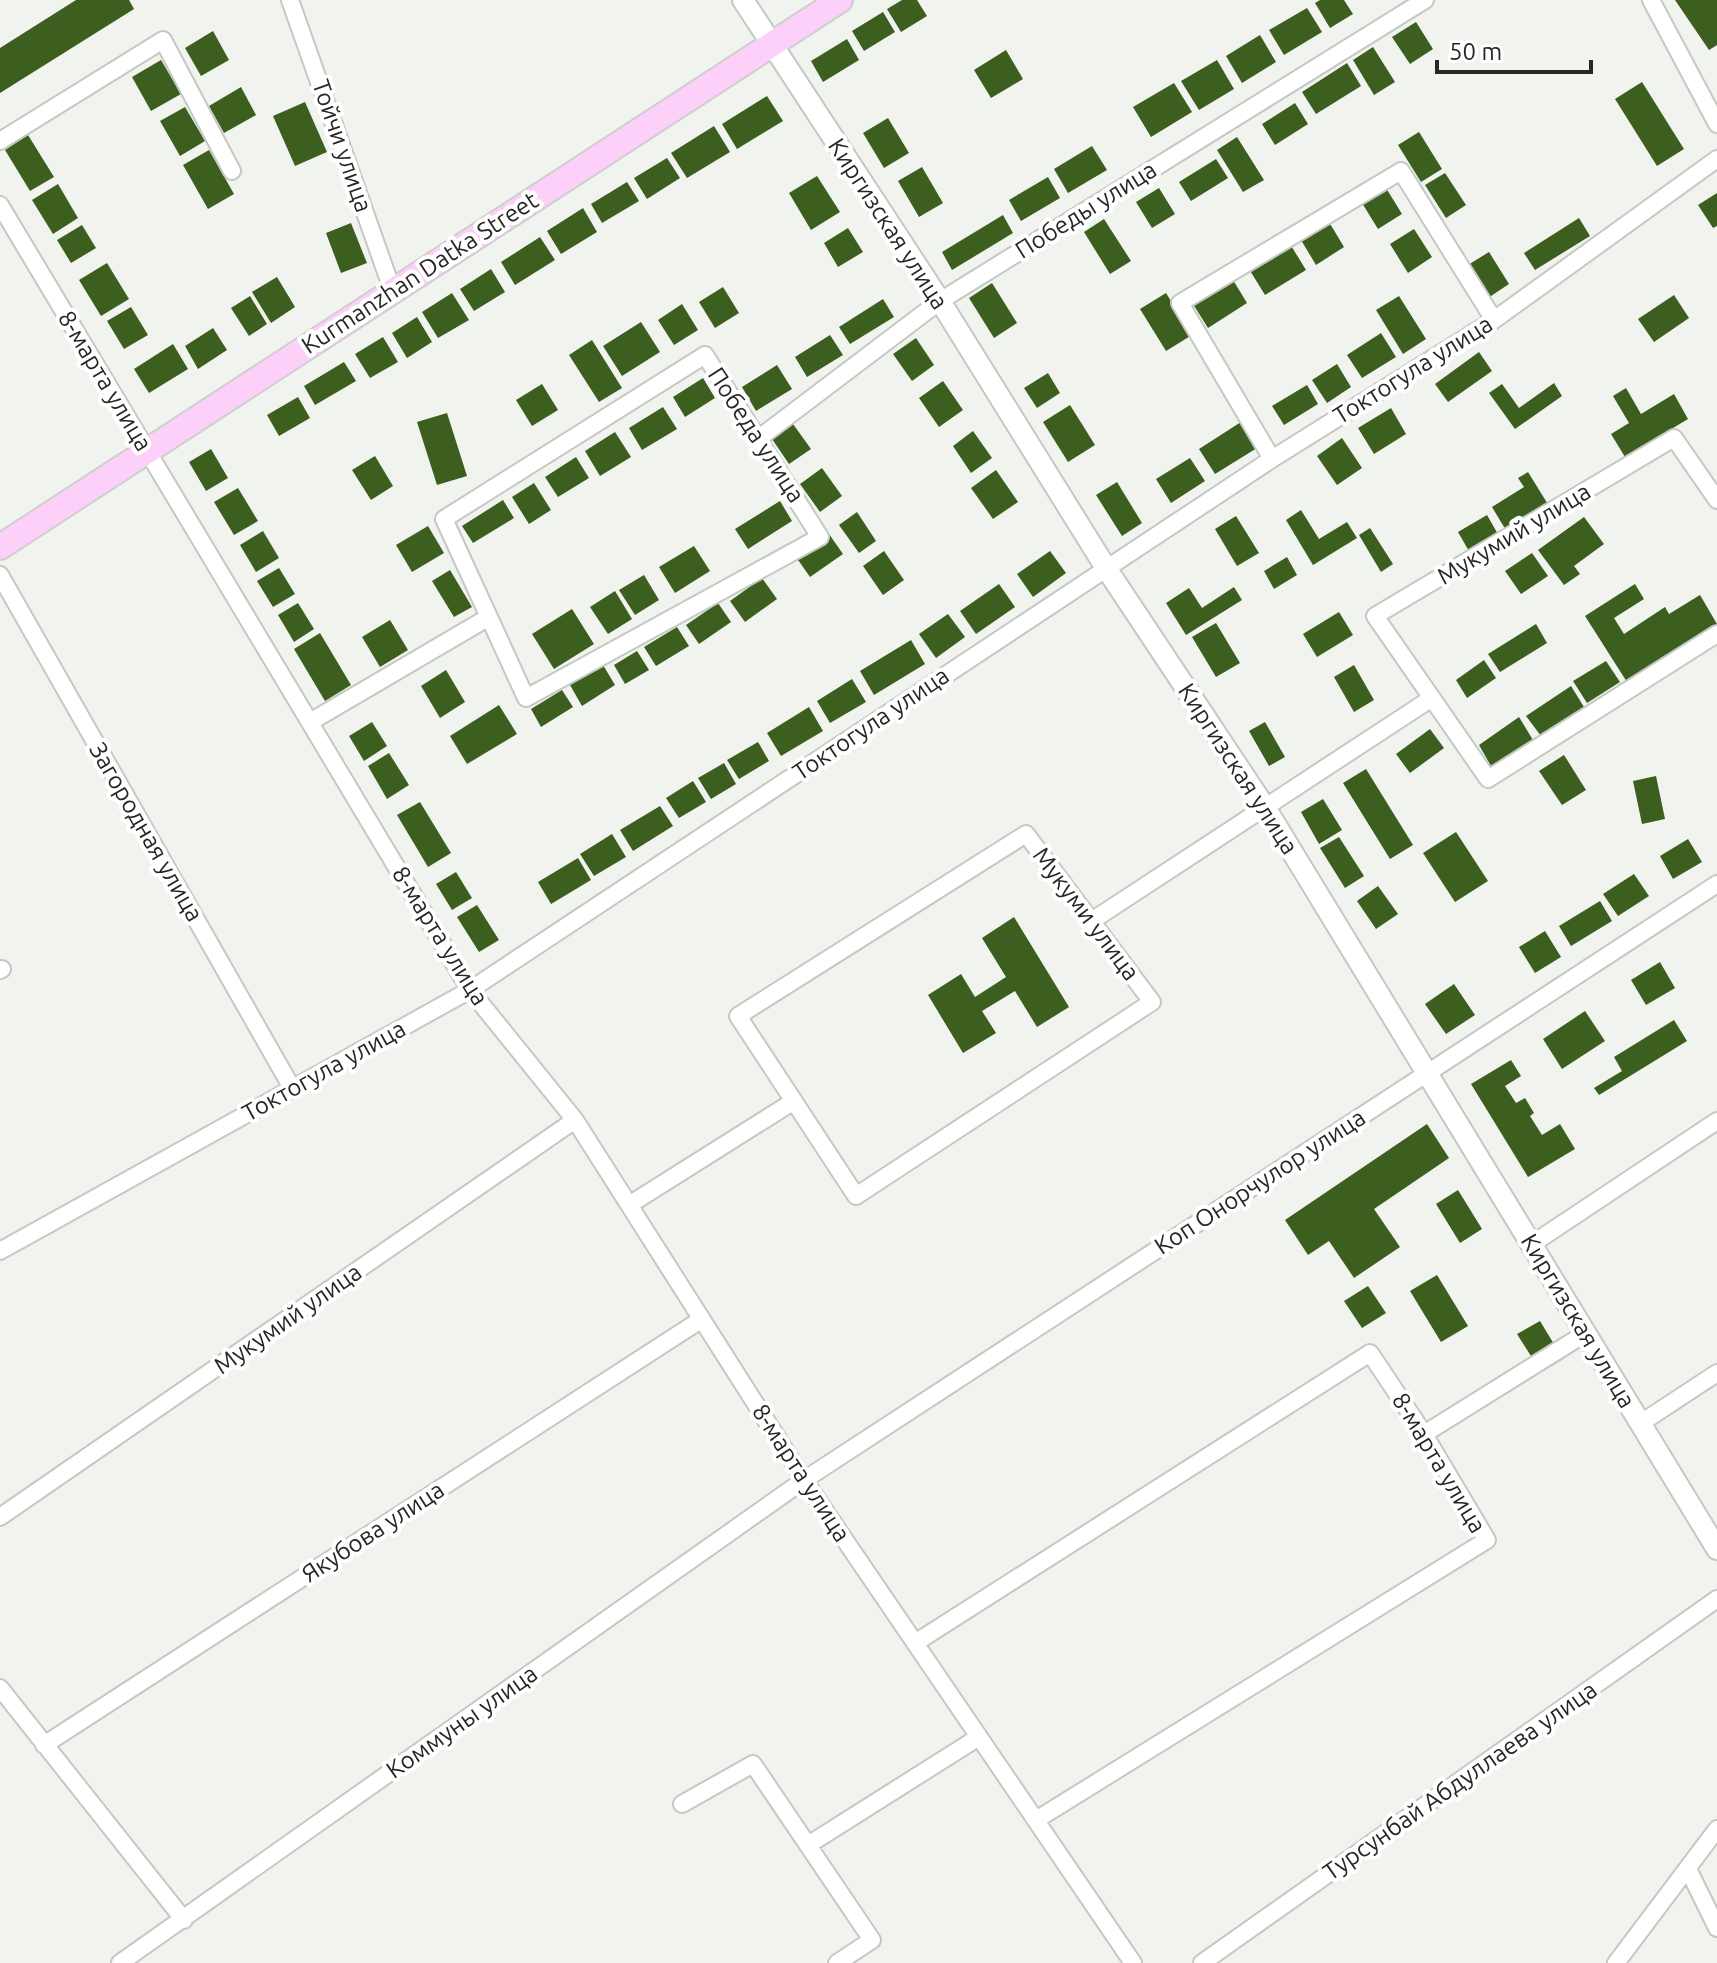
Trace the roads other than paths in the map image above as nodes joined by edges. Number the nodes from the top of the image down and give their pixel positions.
1 (290, 0) edge
2 (743, 0) edge
3 (840, 0) edge
4 (1425, 0) edge
5 (1651, 0) edge
6 (770, 44) junction
7 (1717, 124) edge
8 (0, 141) edge
9 (1717, 159) edge
10 (232, 171) dead end
11 (0, 205) edge
12 (393, 292) junction
13 (940, 301) junction
14 (1494, 320) junction
15 (759, 438) junction
16 (145, 449) junction
17 (1272, 459) junction
18 (1717, 500) edge
19 (0, 547) edge
20 (1106, 568) junction
21 (0, 575) edge
22 (489, 617) junction
23 (1717, 634) edge
24 (1432, 698) junction
25 (310, 722) junction
26 (1266, 809) junction
27 (1717, 884) edge
28 (1093, 920) junction
29 (470, 990) junction
30 (1428, 1073) junction
31 (292, 1088) junction
32 (794, 1101) junction
33 (575, 1120) junction
34 (1717, 1121) edge
35 (629, 1205) junction
36 (1532, 1244) junction
37 (0, 1251) edge
38 (702, 1319) junction
39 (1586, 1333) junction
40 (1717, 1373) edge
41 (1641, 1423) junction
42 (1424, 1434) junction
43 (804, 1480) junction
44 (0, 1517) edge
45 (1717, 1549) edge
46 (1717, 1599) edge
47 (915, 1643) junction
48 (0, 1688) edge
49 (979, 1737) junction
50 (44, 1745) junction
51 (682, 1804) dead end
52 (1036, 1820) junction
53 (1717, 1829) edge
54 (808, 1845) junction
55 (1688, 1869) junction
56 (184, 1920) junction
57 (1717, 1928) edge
58 (120, 1963) edge
59 (837, 1963) edge
60 (1133, 1963) edge
61 (1202, 1963) edge
62 (1616, 1963) edge

1 - 12 street, Тойчи улица
2 - 6 street, Киргизская улица
3 - 6 main road, Kurmanzhan Datka Street
4 - 13 street, Победы улица
5 - 7 street
6 - 12 main road, Kurmanzhan Datka Street
6 - 13 street, Киргизская улица
8 - 10 street
9 - 14 street, Токтогула улица
11 - 16 street, 8-марта улица
12 - 16 main road, Kurmanzhan Datka Street
13 - 15 street, Победы улица
13 - 20 street, Киргизская улица
14 - 17 street, Токтогула улица
14 - 17 street
15 - 22 street, Победа улица
15 - 22 street, Победа улица
16 - 19 main road, Kurmanzhan Datka Street
16 - 25 street, 8-марта улица
17 - 20 street, Токтогула улица
18 - 24 street, Мукумий улица
20 - 26 street, Киргизская улица
20 - 29 street, Токтогула улица
21 - 31 street, Загородная улица
22 - 25 street
23 - 24 street, Мукумий улица
24 - 26 street
25 - 29 street, 8-марта улица
26 - 28 street
26 - 30 street, Киргизская улица
27 - 30 street, Коп Онорчулор улица
28 - 32 street, Мукуми улица
28 - 32 street, Мукуми улица
29 - 31 street, Токтогула улица
29 - 33 street, 8-марта улица
30 - 36 street, Киргизская улица
30 - 43 street, Коп Онорчулор улица
31 - 37 street, Токтогула улица
32 - 35 street
33 - 35 street, 8-марта улица
33 - 44 street, Мукумий улица
34 - 36 street
35 - 38 street, 8-марта улица
36 - 39 street, Киргизская улица
38 - 43 street, 8-марта улица
38 - 50 street, Якубова улица
39 - 41 street, Киргизская улица
39 - 42 street
40 - 41 street
41 - 45 street, Киргизская улица
42 - 47 street, 8-марта улица
42 - 52 street, 8-марта улица
43 - 47 street, 8-марта улица
43 - 56 street, Коммуны улица
46 - 61 street, Турсунбай Абдуллаева улица
47 - 49 street, 8-марта улица
48 - 50 street
49 - 52 street, 8-марта улица
49 - 54 street
50 - 56 street
51 - 54 street
52 - 60 street, 8-марта улица
53 - 55 street
54 - 59 street
55 - 57 street
55 - 62 street
56 - 58 street, Коммуны улица

